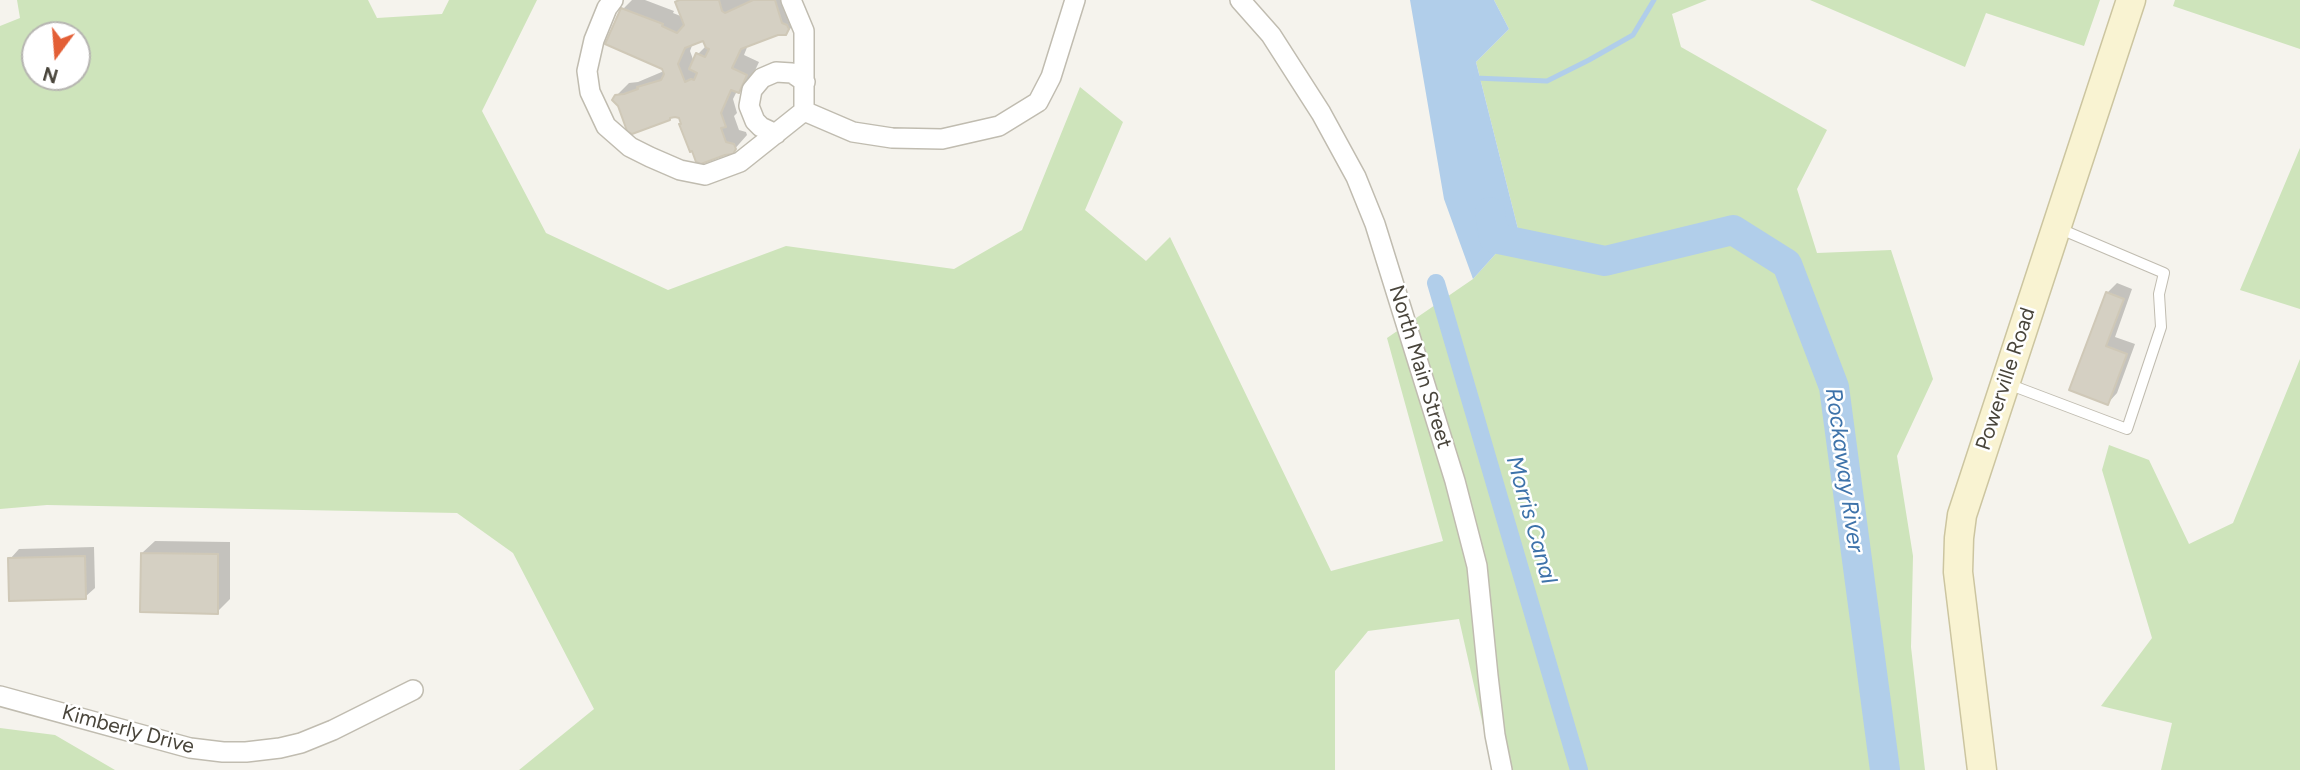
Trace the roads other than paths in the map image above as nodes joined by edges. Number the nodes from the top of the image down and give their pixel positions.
1 (613, 0) edge
2 (791, 0) edge
3 (1075, 0) edge
4 (1240, 0) edge
5 (2131, 0) edge
6 (805, 82) junction
7 (804, 111) junction
8 (776, 134) junction
9 (2055, 226) junction
10 (2004, 383) junction
11 (413, 690) dead end
12 (0, 696) edge
13 (1501, 769) edge
14 (1982, 770) edge

1 - 8 street
2 - 6 street
3 - 7 street
4 - 13 street, North Main Street
5 - 9 main road, Powerville Road
6 - 7 street
6 - 8 street
7 - 8 street
9 - 10 main road, Powerville Road
9 - 10 lane
10 - 14 main road, Powerville Road
11 - 12 street, Kimberly Drive

